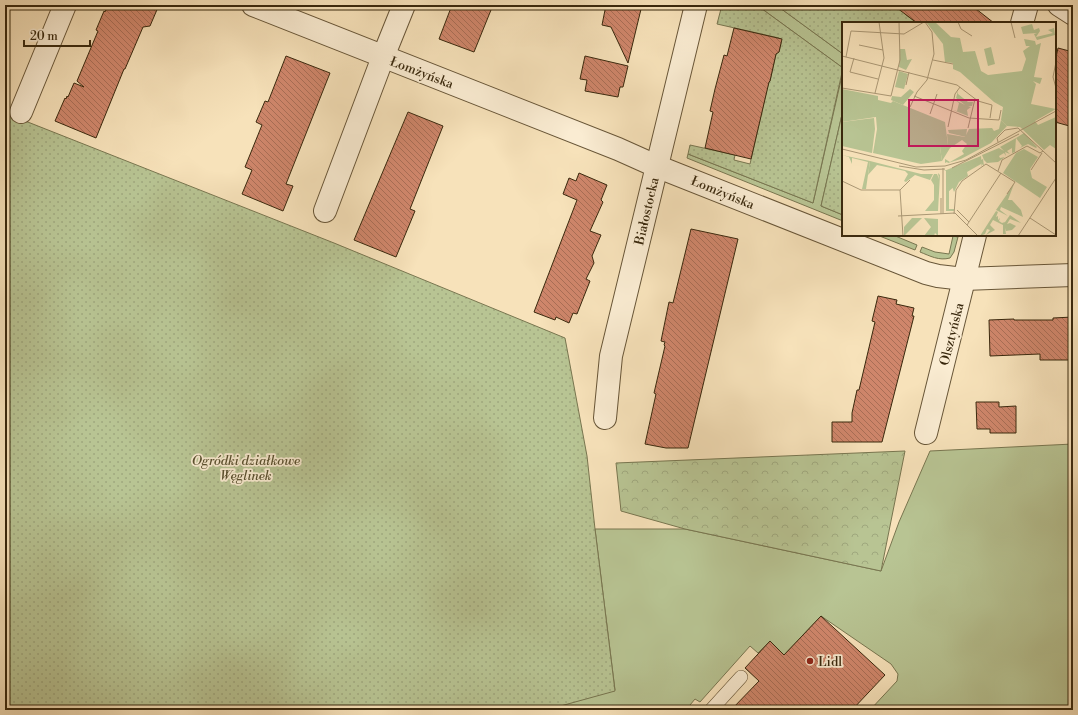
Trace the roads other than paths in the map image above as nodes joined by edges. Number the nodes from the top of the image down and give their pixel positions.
1 (65, 5) edge
2 (254, 5) edge
3 (404, 5) edge
4 (696, 5) edge
5 (1027, 5) edge
6 (1058, 5) edge
7 (1073, 14) edge
8 (1022, 22) edge
9 (383, 57) junction
10 (21, 112) dead end
11 (656, 166) junction
12 (325, 211) dead end
13 (975, 236) edge
14 (1073, 275) edge
15 (964, 279) junction
16 (605, 418) dead end
17 (926, 433) dead end
18 (741, 677) dead end
19 (711, 710) edge

1 - 10 street
2 - 9 street, Łomżyńska
3 - 9 street, Łomżyńska
4 - 11 street, Białostocka
5 - 8 street
6 - 7 street
9 - 11 street, Łomżyńska
9 - 12 street, Łomżyńska
11 - 15 street, Łomżyńska
11 - 16 street, Białostocka
13 - 15 street, Olsztyńska
14 - 15 street, Łomżyńska
15 - 17 street, Olsztyńska
18 - 19 lane

